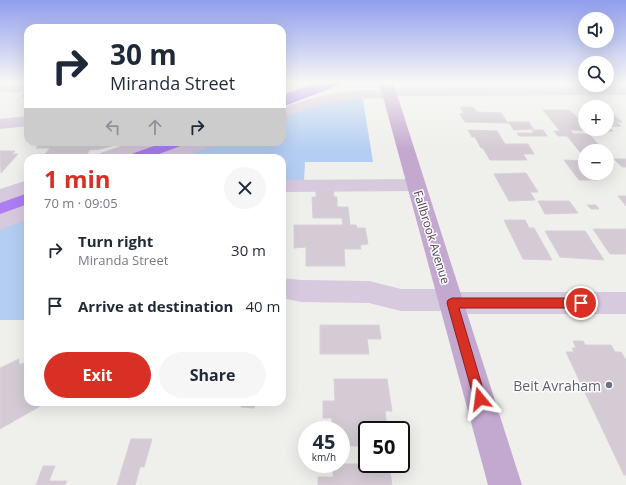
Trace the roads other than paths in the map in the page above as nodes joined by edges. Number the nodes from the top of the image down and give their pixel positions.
1 (304, 105) edge
2 (393, 105) edge
3 (286, 111) edge
4 (24, 121) edge
5 (0, 124) edge
6 (137, 146) edge
7 (196, 146) edge
8 (115, 154) edge
9 (175, 154) edge
10 (417, 185) junction
11 (286, 186) edge
12 (24, 187) edge
13 (0, 196) edge
14 (24, 213) edge
15 (0, 222) edge
16 (286, 289) edge
17 (452, 302) junction
18 (626, 303) edge
19 (505, 485) edge

1 - 3 street
2 - 10 main road, Fallbrook Avenue
4 - 5 street
6 - 8 street
7 - 9 street
10 - 11 street
10 - 17 main road, Fallbrook Avenue
12 - 13 street
14 - 15 street
16 - 17 street
17 - 18 street
17 - 19 main road, Fallbrook Avenue

